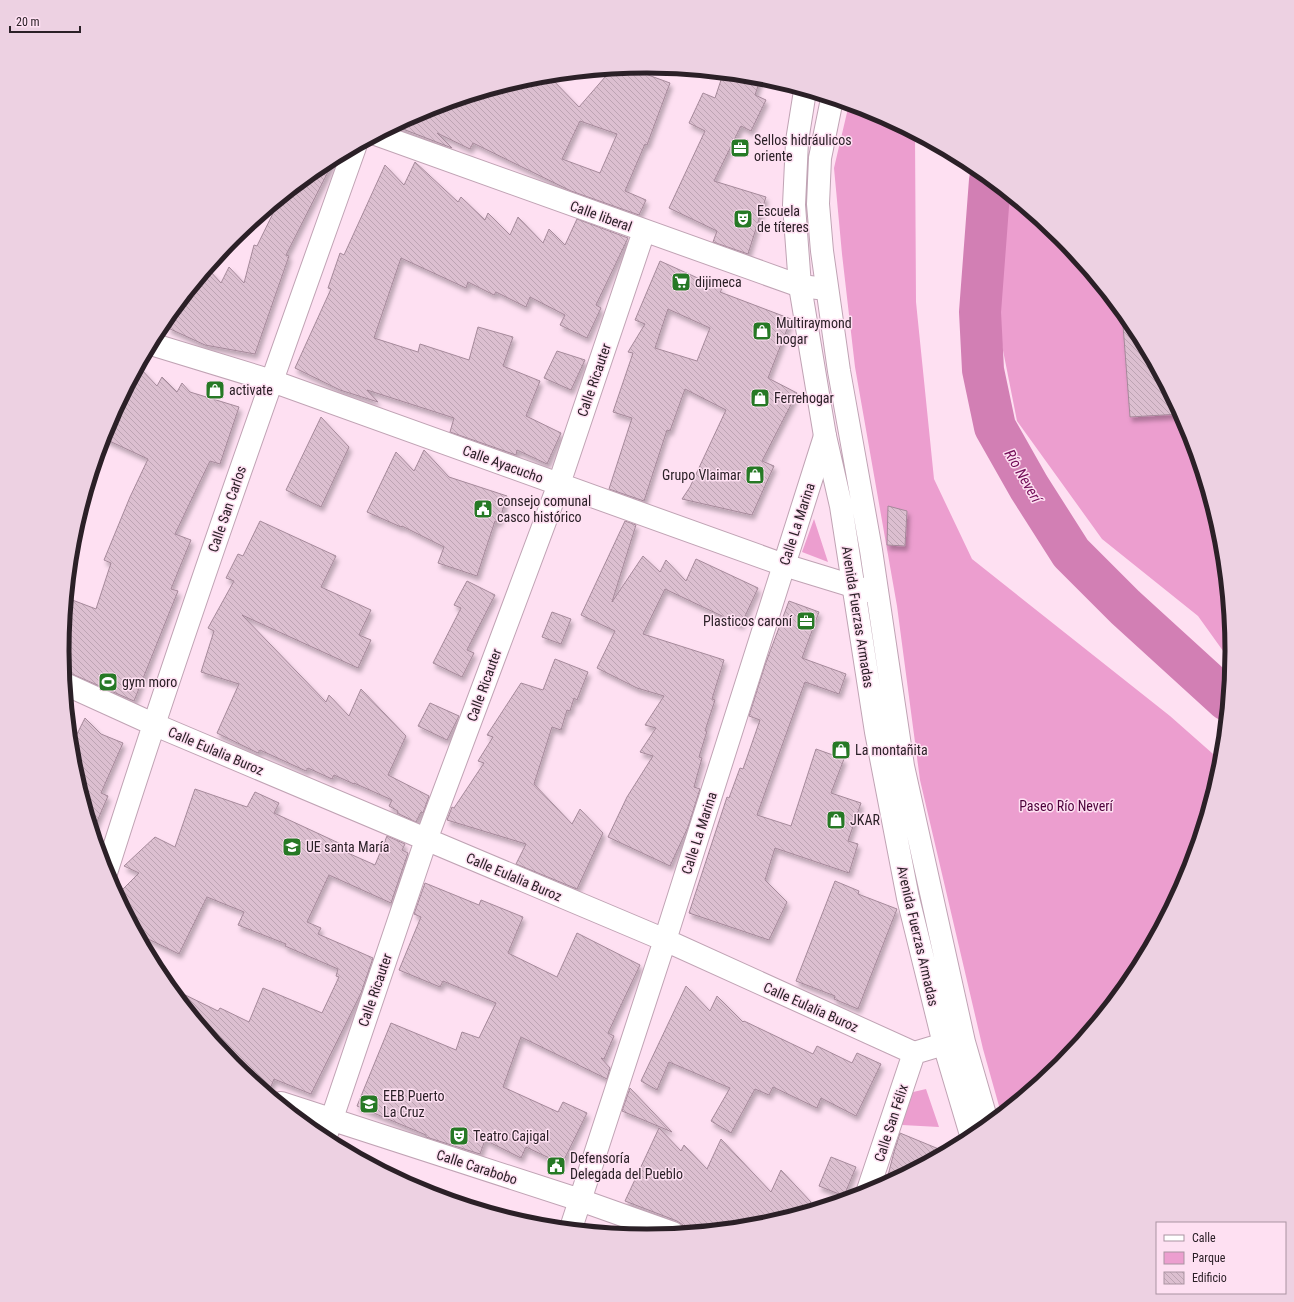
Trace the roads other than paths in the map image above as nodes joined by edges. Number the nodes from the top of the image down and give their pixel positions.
1 (804, 95) edge
2 (831, 103) edge
3 (383, 137) edge
4 (354, 152) edge
5 (644, 231) junction
6 (800, 286) junction
7 (827, 289) junction
8 (156, 346) edge
9 (272, 381) junction
10 (825, 436) junction
11 (559, 484) junction
12 (784, 565) junction
13 (854, 585) junction
14 (878, 595) junction
15 (70, 686) edge
16 (153, 724) junction
17 (426, 840) junction
18 (109, 862) edge
19 (665, 940) junction
20 (954, 1043) junction
21 (914, 1053) junction
22 (305, 1117) edge
23 (986, 1119) edge
24 (328, 1130) edge
25 (971, 1130) edge
26 (870, 1184) edge
27 (580, 1200) junction
28 (572, 1224) edge
29 (661, 1229) edge

1 - 6 street, Avenida Fuerzas Armadas
2 - 7 street, Avenida Fuerzas Armadas
3 - 5 street, Calle liberal
4 - 9 street, Calle San Carlos
5 - 6 street, Calle liberal
5 - 11 street, Calle Ricauter
6 - 7 street, Calle liberal
6 - 10 street, Avenida Fuerzas Armadas
7 - 14 street, Avenida Fuerzas Armadas
8 - 9 street, Calle Ayacucho
9 - 11 street, Calle Ayacucho
9 - 16 street, Calle San Carlos
10 - 12 street, Calle La Marina
10 - 13 street, Avenida Fuerzas Armadas
11 - 12 street, Calle Ayacucho
11 - 17 street, Calle Ricauter
12 - 13 street, Calle Ayacucho
12 - 19 street, Calle La Marina
13 - 14 street, Calle Ayacucho
13 - 20 street, Avenida Fuerzas Armadas
14 - 20 street, Avenida Fuerzas Armadas
15 - 16 street, Calle Eulalia Buroz
16 - 17 street, Calle Eulalia Buroz
16 - 18 street, Calle San Carlos
17 - 19 street, Calle Eulalia Buroz
17 - 24 street, Calle Ricauter
19 - 21 street, Calle Eulalia Buroz
19 - 27 street, Calle La Marina
20 - 21 street
20 - 23 street, Avenida Fuerzas Armadas
20 - 25 street, Avenida Fuerzas Armadas
21 - 26 street, Calle San Félix
22 - 24 street, Calle Carabobo
24 - 27 street, Calle Carabobo
27 - 28 street, Calle La Marina
27 - 29 street, Calle Carabobo

